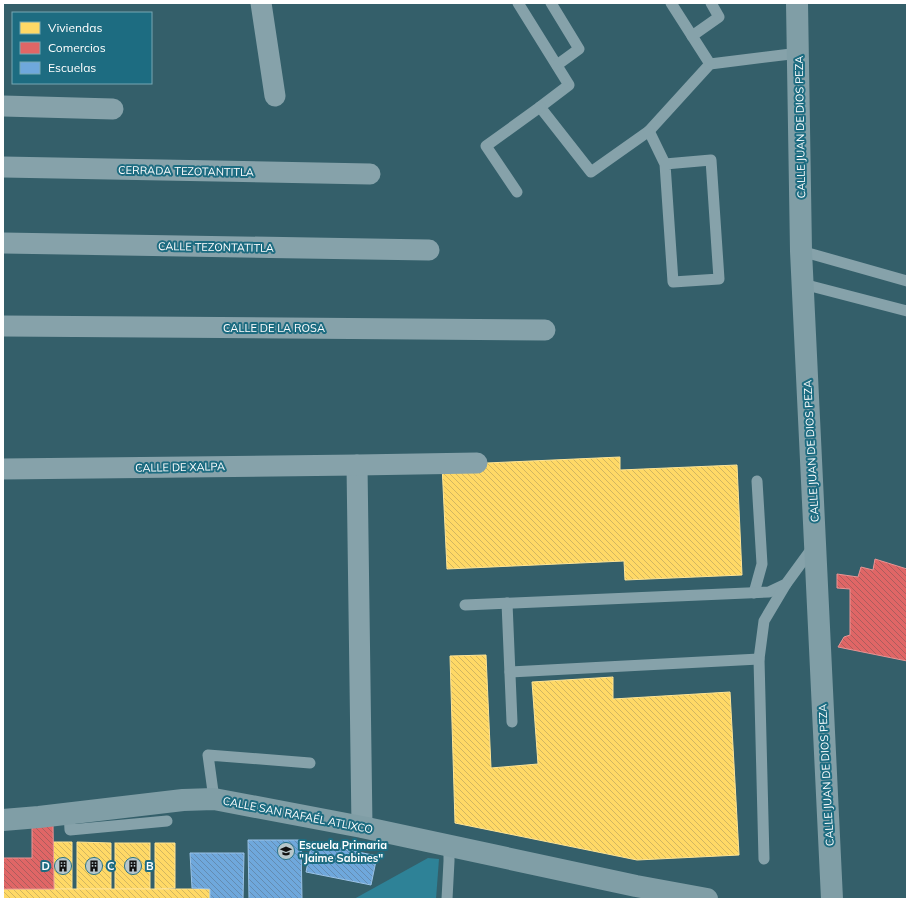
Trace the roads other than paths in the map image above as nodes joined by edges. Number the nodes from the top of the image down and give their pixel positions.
1 (261, 3) edge
2 (518, 3) edge
3 (551, 3) edge
4 (671, 3) edge
5 (711, 3) edge
6 (797, 3) edge
7 (692, 36) junction
8 (798, 53) junction
9 (710, 64) junction
10 (557, 65) junction
11 (275, 96) dead end
12 (3, 106) edge
13 (540, 107) junction
14 (113, 109) dead end
15 (649, 131) junction
16 (665, 164) junction
17 (3, 167) edge
18 (370, 174) dead end
19 (517, 192) dead end
20 (3, 243) edge
21 (429, 250) dead end
22 (801, 251) junction
23 (907, 281) edge
24 (803, 284) junction
25 (907, 311) edge
26 (3, 326) edge
27 (545, 330) dead end
28 (477, 463) dead end
29 (357, 465) junction
30 (3, 469) edge
31 (757, 481) dead end
32 (815, 544) junction
33 (786, 584) junction
34 (754, 593) junction
35 (507, 603) junction
36 (465, 605) dead end
37 (759, 659) junction
38 (510, 672) junction
39 (512, 722) dead end
40 (310, 763) dead end
41 (214, 799) junction
42 (69, 813) junction
43 (3, 820) edge
44 (167, 821) dead end
45 (362, 827) junction
46 (449, 846) junction
47 (764, 859) dead end
48 (447, 899) edge
49 (708, 899) edge
50 (832, 899) edge

1 - 11 street
2 - 10 lane
3 - 10 lane
4 - 7 lane
5 - 7 lane
6 - 8 street, CALLE JUAN DE DIOS PEZA
7 - 9 lane
8 - 9 lane
8 - 22 street, CALLE JUAN DE DIOS PEZA
9 - 15 lane
10 - 13 lane
12 - 14 street
13 - 15 lane
13 - 19 lane
15 - 16 lane
16 - 16 lane
17 - 18 street, CERRADA TEZOTANTITLA
20 - 21 street, CALLE TEZONTATITLA
22 - 23 lane
22 - 24 street, CALLE JUAN DE DIOS PEZA
24 - 25 lane
24 - 32 street, CALLE JUAN DE DIOS PEZA
26 - 27 street, CALLE DE LA ROSA
28 - 29 street, CALLE DE XALPA
29 - 30 street, CALLE DE XALPA
29 - 45 street
31 - 34 lane
32 - 33 lane
32 - 50 street, CALLE JUAN DE DIOS PEZA
33 - 34 lane
33 - 37 lane
34 - 35 lane
35 - 36 lane
35 - 38 lane
37 - 38 lane
37 - 47 lane
38 - 39 lane
40 - 41 lane
41 - 42 street, CALLE SAN RAFAÉL ATLIXCO
41 - 45 street, CALLE SAN RAFAÉL ATLIXCO
42 - 43 street, CALLE SAN RAFAÉL ATLIXCO
42 - 44 lane
45 - 46 street, CALLE SAN RAFAÉL ATLIXCO
46 - 48 lane
46 - 49 street, CALLE SAN RAFAÉL ATLIXCO

